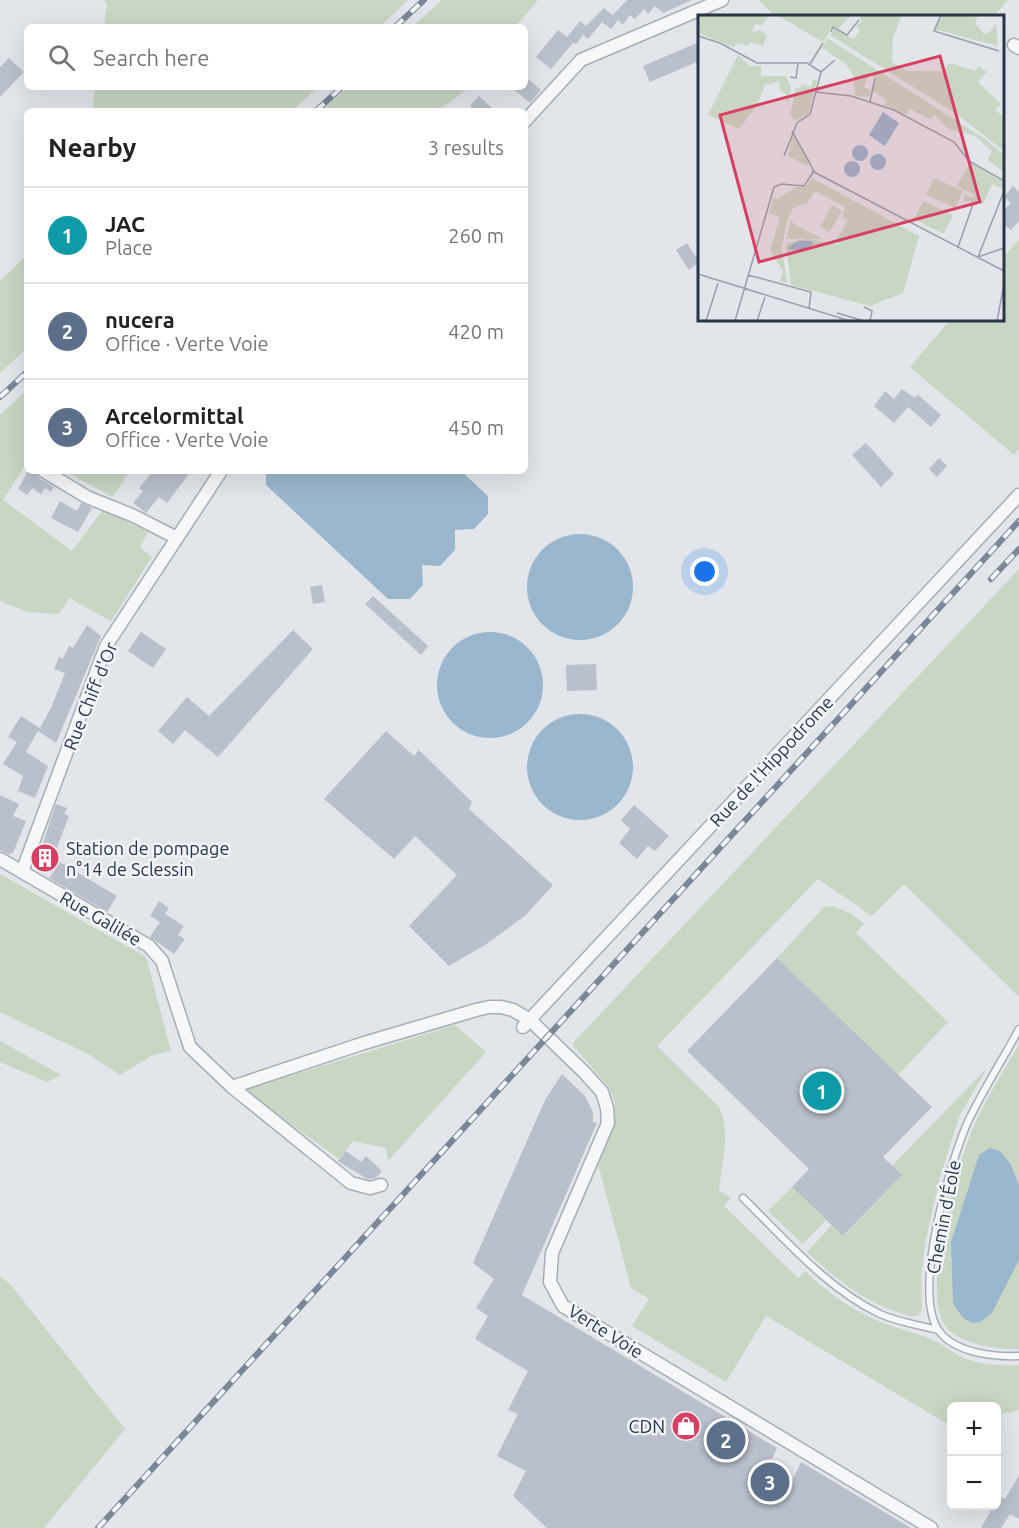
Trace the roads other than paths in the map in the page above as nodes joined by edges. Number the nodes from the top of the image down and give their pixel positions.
1 (722, 0) edge
2 (528, 118) edge
3 (49, 474) edge
4 (219, 474) edge
5 (1019, 495) edge
6 (177, 538) junction
7 (0, 859) edge
8 (22, 872) junction
9 (526, 1023) junction
10 (1019, 1029) edge
11 (232, 1087) junction
12 (381, 1185) dead end
13 (743, 1198) dead end
14 (938, 1330) junction
15 (1019, 1356) edge
16 (931, 1528) edge

1 - 2 street
3 - 6 street
4 - 6 street, Rue Chiff d'Or
5 - 9 street, Rue de l'Hippodrome
6 - 8 street, Rue Chiff d'Or
7 - 8 street, Rue Galilée
8 - 11 street, Rue Galilée
9 - 11 street
9 - 16 street, Verte Voie
10 - 14 lane, Chemin d'Éole
11 - 12 street, Rue Galilée
13 - 14 lane
14 - 15 lane

